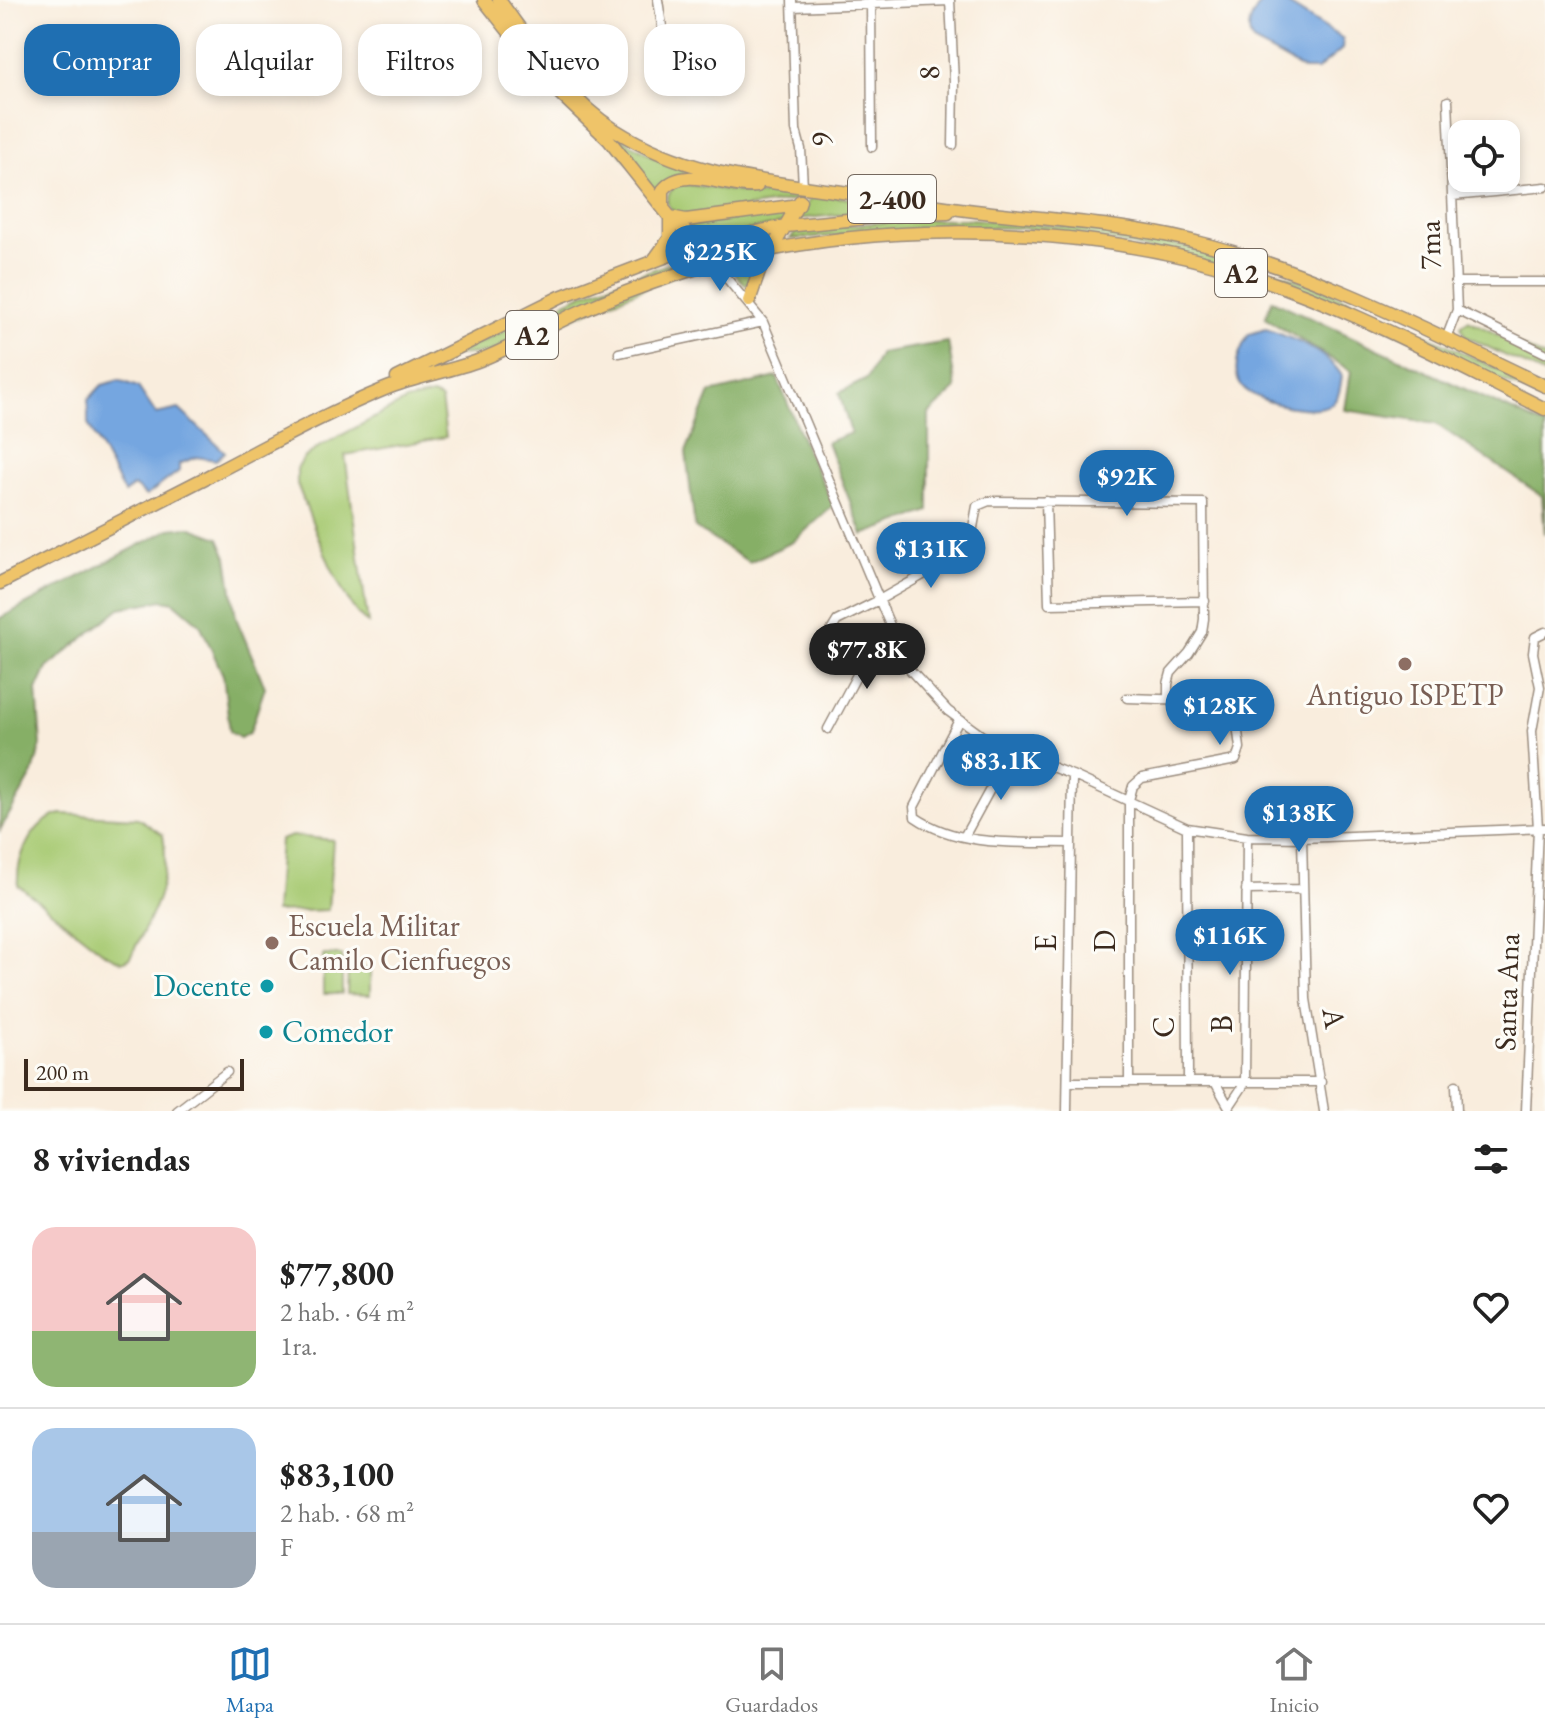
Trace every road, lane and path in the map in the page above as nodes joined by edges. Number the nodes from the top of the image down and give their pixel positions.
1 (484, 0) edge
2 (499, 0) edge
3 (658, 0) edge
4 (950, 0) edge
5 (871, 2) edge
6 (792, 4) edge
7 (662, 24) edge
8 (1448, 101) dead end
9 (953, 145) dead end
10 (872, 147) dead end
11 (771, 182) junction
12 (803, 186) junction
13 (1545, 187) edge
14 (1453, 196) junction
15 (799, 205) junction
16 (982, 212) junction
17 (666, 213) junction
18 (786, 226) junction
19 (699, 244) junction
20 (770, 251) junction
21 (745, 256) junction
22 (652, 262) junction
23 (714, 263) junction
24 (1455, 282) junction
25 (1545, 282) edge
26 (749, 301) junction
27 (1457, 310) junction
28 (763, 322) junction
29 (1446, 339) junction
30 (619, 353) dead end
31 (1545, 353) edge
32 (444, 354) junction
33 (443, 371) junction
34 (1545, 386) edge
35 (349, 405) junction
36 (1545, 409) edge
37 (1046, 501) junction
38 (0, 583) edge
39 (879, 600) junction
40 (1205, 601) junction
41 (1545, 632) edge
42 (826, 639) dead end
43 (897, 644) junction
44 (1127, 698) dead end
45 (1168, 699) junction
46 (959, 720) junction
47 (828, 729) dead end
48 (1011, 751) junction
49 (1072, 775) junction
50 (1129, 800) junction
51 (1187, 828) junction
52 (1541, 828) edge
53 (964, 837) junction
54 (1247, 837) junction
55 (1302, 838) junction
56 (1071, 843) junction
57 (1302, 889) junction
58 (1246, 890) junction
59 (227, 1072) dead end
60 (1129, 1081) junction
61 (1069, 1082) junction
62 (1188, 1082) junction
63 (1215, 1082) junction
64 (1321, 1082) junction
65 (1245, 1083) junction
66 (1456, 1085) dead end
67 (1229, 1109) edge
68 (177, 1111) edge
69 (1067, 1111) edge
70 (1324, 1111) edge
71 (1457, 1111) edge
72 (1526, 1111) edge

1 - 17 highway
2 - 11 highway, 2-400
3 - 7 street
4 - 5 street
4 - 9 street, 8
5 - 6 street
5 - 10 street
6 - 12 street, 6
8 - 14 street, 7ma
11 - 12 highway, 2-400
11 - 17 highway
12 - 15 highway
12 - 16 highway, 2-400
13 - 14 street
14 - 24 street, 7ma
15 - 17 highway
15 - 18 highway
16 - 18 highway, A2
16 - 29 highway, A2
17 - 19 highway
17 - 22 highway
18 - 19 highway, A2
18 - 20 highway
19 - 21 highway
19 - 22 highway, A2
19 - 23 highway
20 - 21 highway, A2
20 - 26 highway
20 - 36 highway, A2
21 - 23 highway, A2
22 - 32 highway, A2
23 - 26 street
23 - 33 highway, A2
24 - 25 street
24 - 27 street, 7ma
26 - 28 street
27 - 29 street, 7ma
27 - 31 street
28 - 30 street
28 - 39 street
29 - 34 highway, A2
32 - 33 highway
32 - 35 highway, A2
33 - 35 highway, A2
35 - 38 highway, A2
37 - 39 street
37 - 40 street
37 - 40 street
39 - 42 street
39 - 43 street
40 - 45 street
41 - 52 street, Santa Ana
43 - 46 street
43 - 47 street
44 - 45 street
45 - 50 street
46 - 48 street
46 - 53 street
48 - 49 street
48 - 53 street
49 - 50 street
49 - 56 street, E
50 - 51 street
50 - 60 street, D
51 - 54 street
51 - 62 street, C
52 - 55 street
52 - 72 street, Santa Ana
53 - 56 street
54 - 55 street
54 - 58 street, B
55 - 57 street, A
56 - 61 street, E
57 - 58 street
57 - 64 street, A
58 - 65 street, B
59 - 68 street
60 - 61 street
60 - 62 street
61 - 69 street, E
62 - 63 street
63 - 65 street
63 - 67 street
64 - 65 street
64 - 70 street, A
65 - 67 street
66 - 71 street

